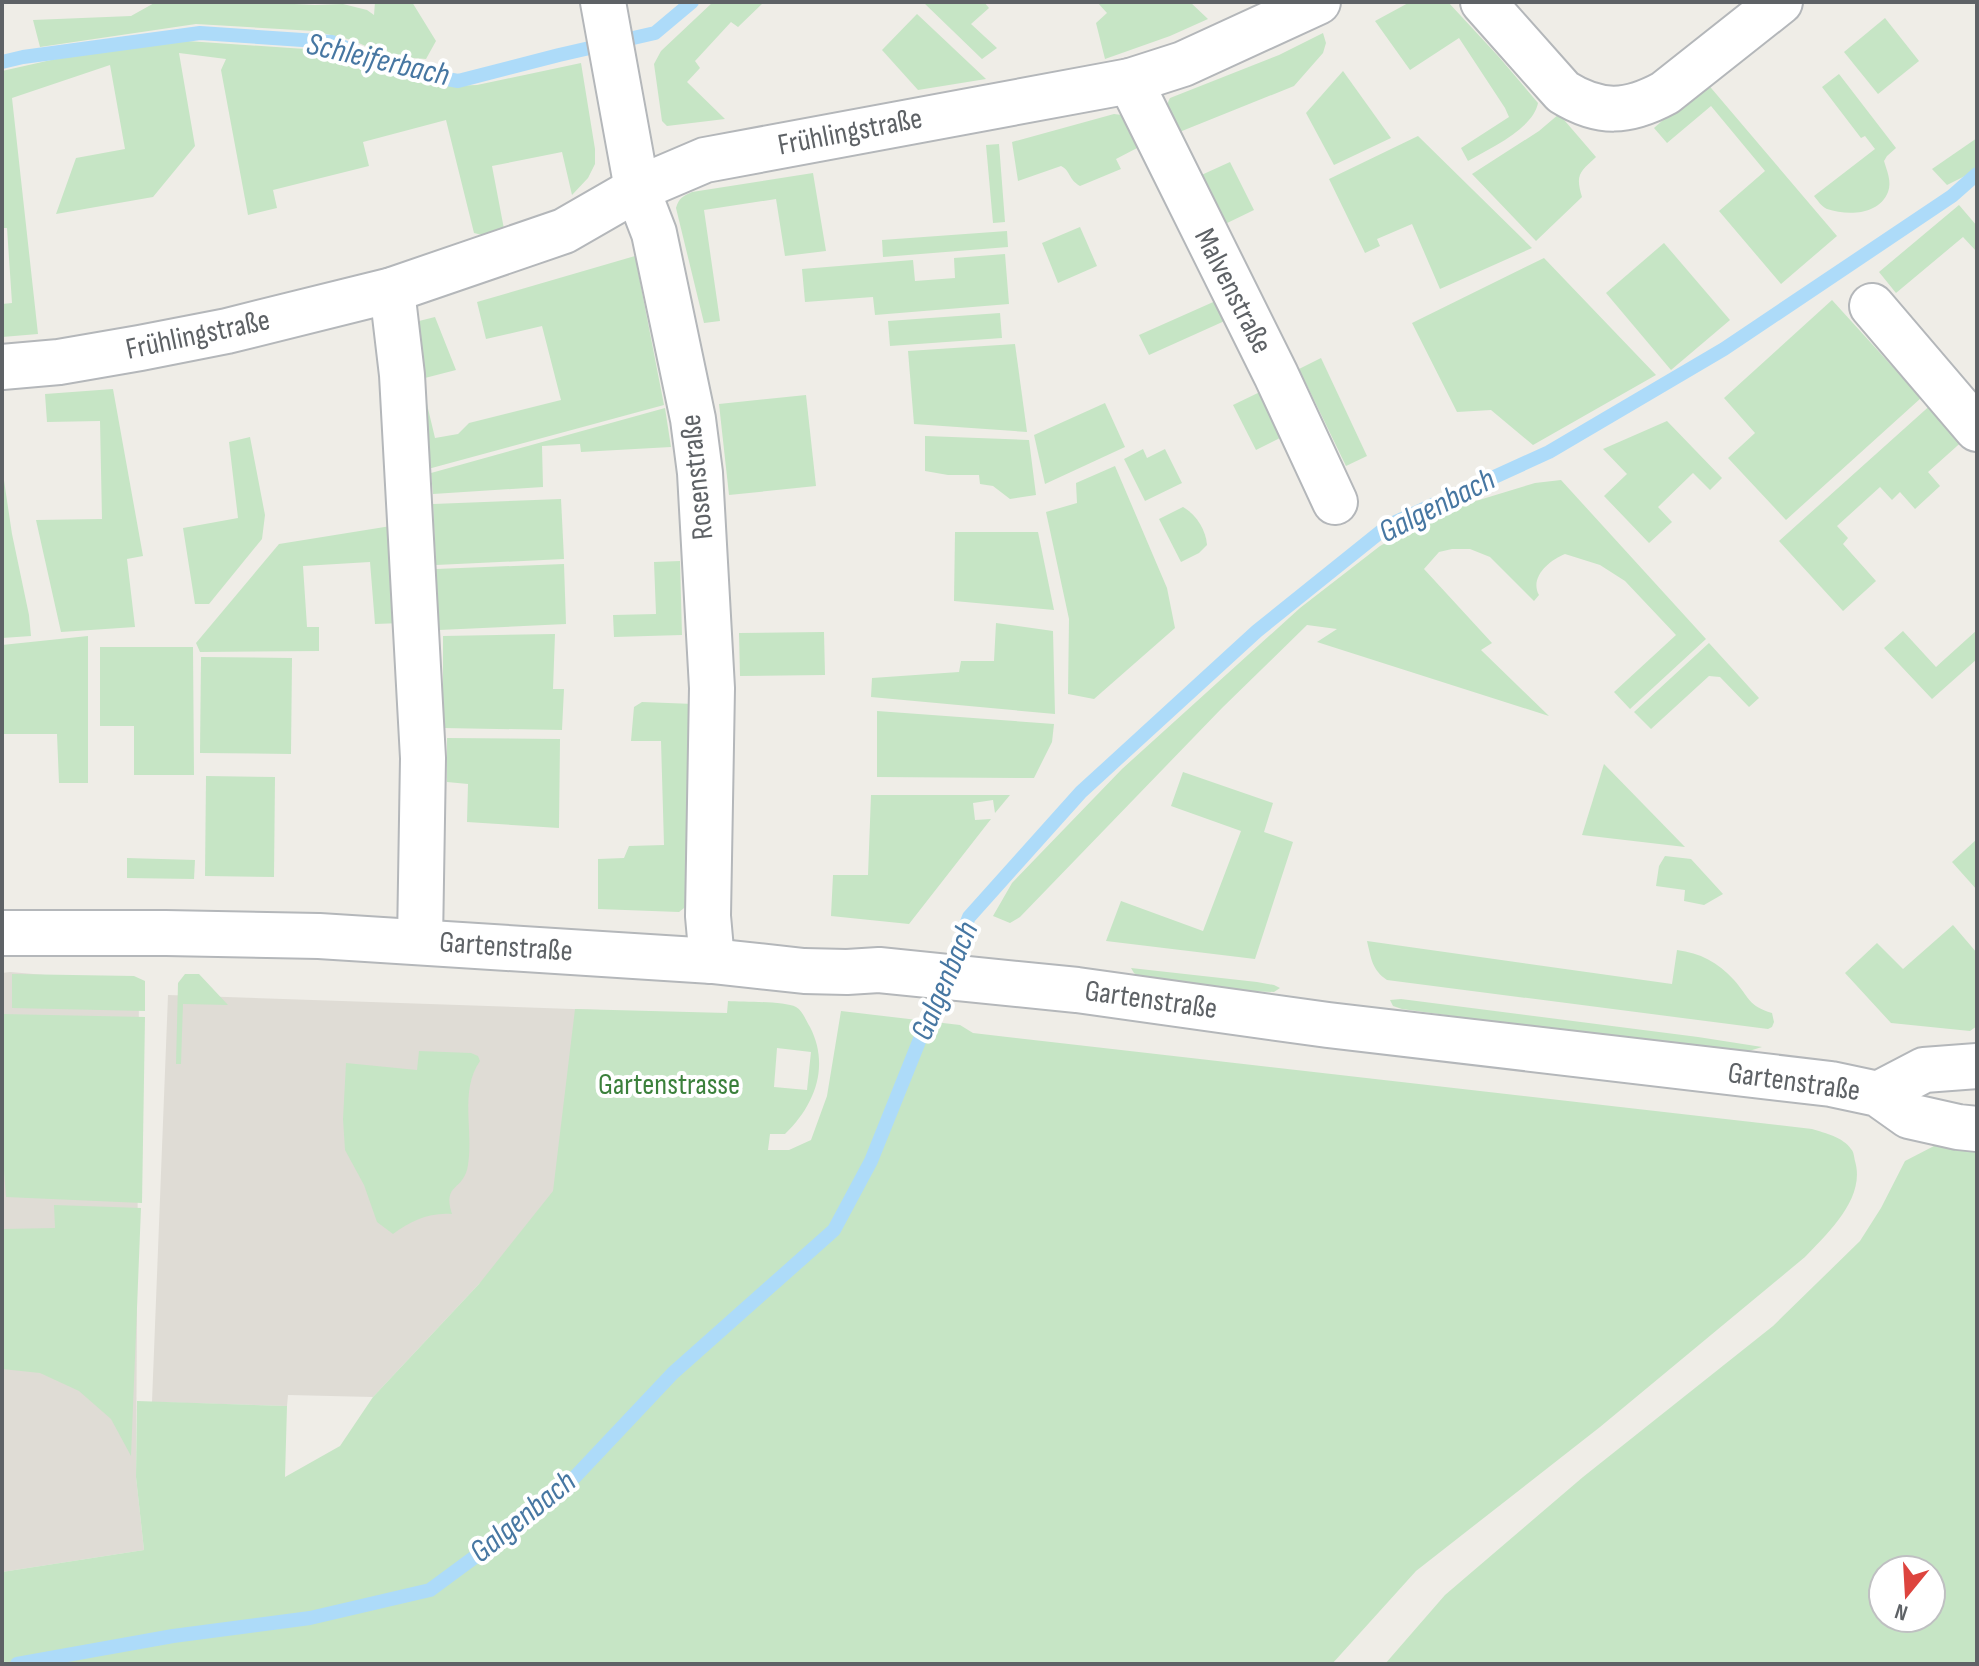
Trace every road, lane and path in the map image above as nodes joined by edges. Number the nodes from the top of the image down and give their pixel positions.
1 (1318, 2) edge
2 (1483, 2) edge
3 (1780, 2) edge
4 (603, 4) edge
5 (1130, 81) junction
6 (637, 189) junction
7 (392, 290) junction
8 (1872, 306) dead end
9 (2, 367) edge
10 (1977, 429) edge
11 (1335, 502) dead end
12 (2, 933) edge
13 (420, 942) junction
14 (712, 961) junction
15 (1977, 1066) edge
16 (1878, 1094) junction
17 (1977, 1129) edge

1 - 5 street, Frühlingstraße
2 - 3 street
4 - 6 street, Rosenstraße
5 - 6 street, Frühlingstraße
5 - 11 street, Malvenstraße
6 - 7 street, Frühlingstraße
6 - 14 street, Rosenstraße
7 - 9 street, Frühlingstraße
7 - 13 street, Gartenstraße
8 - 10 street
12 - 13 street, Gartenstraße
13 - 14 street, Gartenstraße
14 - 16 street, Gartenstraße
15 - 16 street, Gartenstraße
16 - 17 street, Gartenstraße

